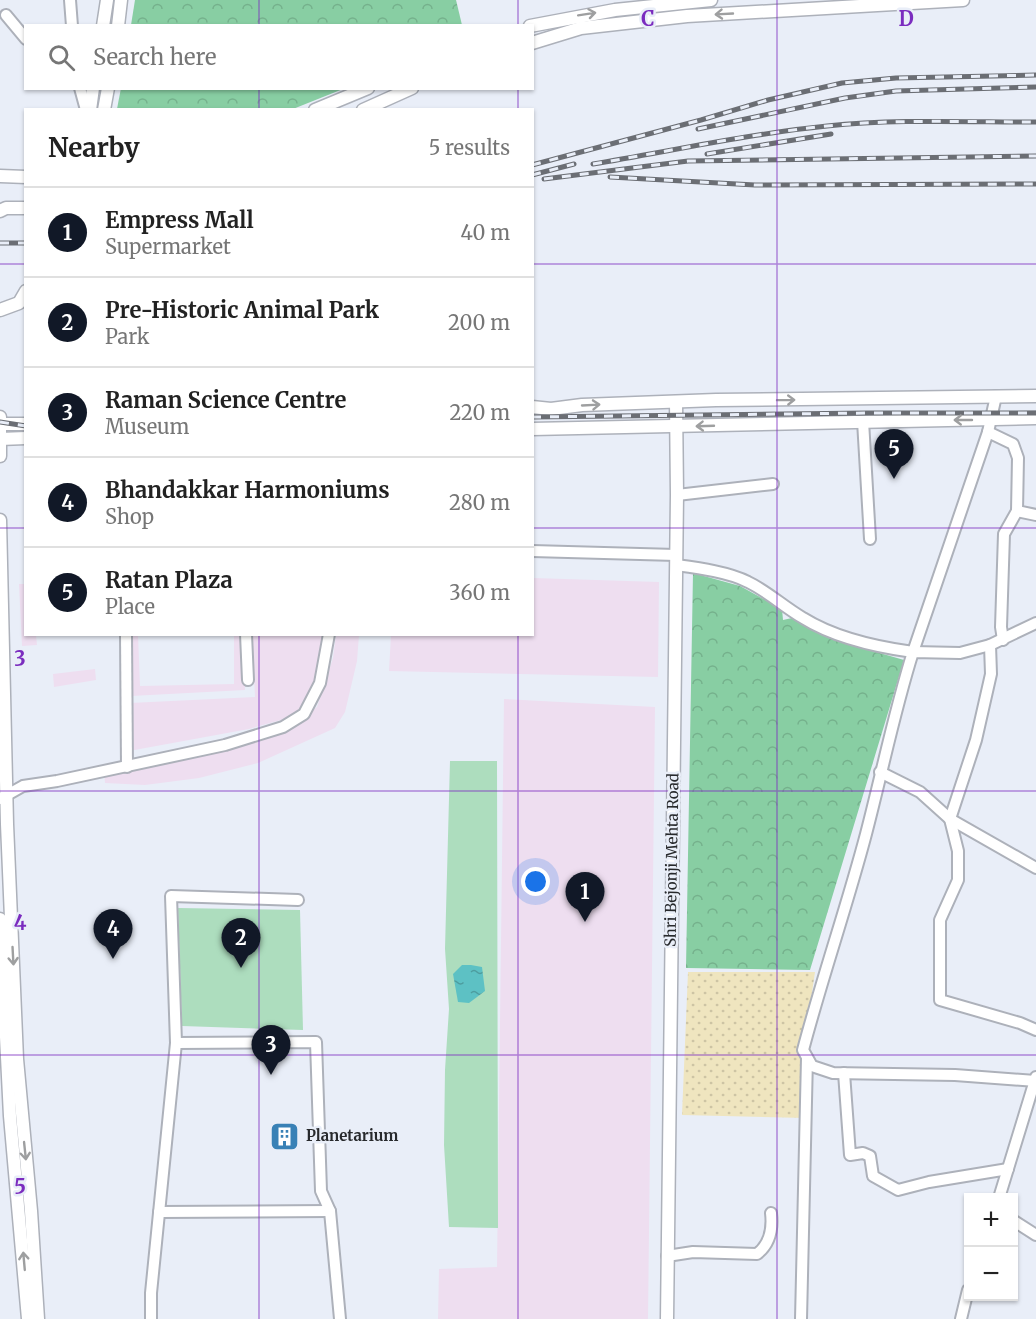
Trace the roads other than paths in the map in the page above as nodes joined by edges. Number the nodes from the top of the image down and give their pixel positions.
1 (70, 0) edge
2 (107, 0) edge
3 (121, 0) edge
4 (711, 0) edge
5 (963, 0) edge
6 (6, 15) dead end
7 (72, 24) edge
8 (103, 24) edge
9 (118, 24) edge
10 (534, 25) edge
11 (24, 37) edge
12 (534, 42) edge
13 (73, 90) edge
14 (81, 90) edge
15 (92, 90) edge
16 (108, 90) edge
17 (363, 90) edge
18 (408, 90) edge
19 (86, 108) edge
20 (104, 108) edge
21 (320, 108) edge
22 (367, 108) edge
23 (0, 176) edge
24 (24, 177) edge
25 (24, 208) edge
26 (0, 211) edge
27 (24, 294) edge
28 (0, 310) edge
29 (996, 396) junction
30 (1036, 396) edge
31 (676, 402) junction
32 (534, 407) edge
33 (0, 417) edge
34 (1036, 418) edge
35 (863, 420) junction
36 (0, 424) edge
37 (24, 424) edge
38 (990, 426) junction
39 (675, 427) junction
40 (534, 429) edge
41 (24, 438) edge
42 (0, 439) edge
43 (0, 456) edge
44 (773, 484) dead end
45 (677, 495) junction
46 (1017, 511) junction
47 (1036, 515) edge
48 (0, 520) edge
49 (870, 539) dead end
50 (534, 551) edge
51 (676, 560) junction
52 (1, 561) edge
53 (1036, 623) edge
54 (126, 636) edge
55 (246, 636) edge
56 (329, 636) edge
57 (1003, 640) junction
58 (990, 645) junction
59 (913, 652) junction
60 (248, 680) dead end
61 (3, 761) edge
62 (127, 766) junction
63 (880, 772) junction
64 (3, 797) edge
65 (950, 819) junction
66 (1036, 868) edge
67 (298, 900) dead end
68 (0, 919) edge
69 (2, 979) edge
70 (1036, 1030) edge
71 (176, 1043) junction
72 (807, 1058) junction
73 (844, 1073) junction
74 (1035, 1079) edge
75 (1008, 1169) junction
76 (1000, 1193) edge
77 (330, 1211) junction
78 (159, 1212) junction
79 (771, 1213) dead end
80 (1018, 1224) edge
81 (1036, 1235) edge
82 (667, 1256) junction
83 (966, 1301) edge
84 (28, 1319) edge
85 (38, 1319) edge
86 (151, 1319) edge
87 (340, 1319) edge
88 (667, 1319) edge
89 (801, 1319) edge
90 (961, 1319) edge

1 - 7 street
2 - 8 main road
3 - 9 main road
10 -> 4 main road
5 -> 12 main road
6 - 11 street
13 - 19 street
14 - 19 street
15 - 19 main road
16 - 20 main road
17 - 21 main road
18 - 22 main road
23 - 24 main road
25 - 26 main road
27 - 28 main road
29 - 30 main road
31 -> 29 main road
29 - 38 street
32 -> 31 main road
31 - 39 main road, Shri Bejonji Mehta Road
33 - 36 main road
34 - 38 main road
38 -> 35 main road
35 -> 39 main road
35 - 49 street
36 - 37 main road
36 - 42 main road
38 - 46 street
38 - 59 street
39 - 40 main road
39 - 45 main road, Shri Bejonji Mehta Road
41 - 42 main road
42 - 43 main road
44 - 45 street
45 - 51 main road, Shri Bejonji Mehta Road
46 - 47 street
46 - 57 street
48 - 52 main road
50 - 51 street
51 - 59 street
51 - 82 main road, Shri Bejonji Mehta Road
52 - 61 main road
53 - 57 street
54 - 62 street
55 - 60 street
56 - 62 street
57 - 58 street
58 - 59 street
58 - 65 street
59 - 63 street
61 - 64 main road
62 - 64 street
63 - 65 street
63 - 72 street
64 -> 85 main road
65 - 66 street
65 - 70 street
67 - 71 street
68 - 69 main road
84 -> 69 main road
71 - 77 street
71 - 78 street
72 - 73 street
72 - 89 street
73 - 74 street
73 - 75 street
74 - 75 street
75 - 76 street
77 - 78 street
77 - 87 street
78 - 86 street
79 - 82 street
80 - 81 street
82 - 88 main road, Shri Bejonji Mehta Road
83 - 90 street

